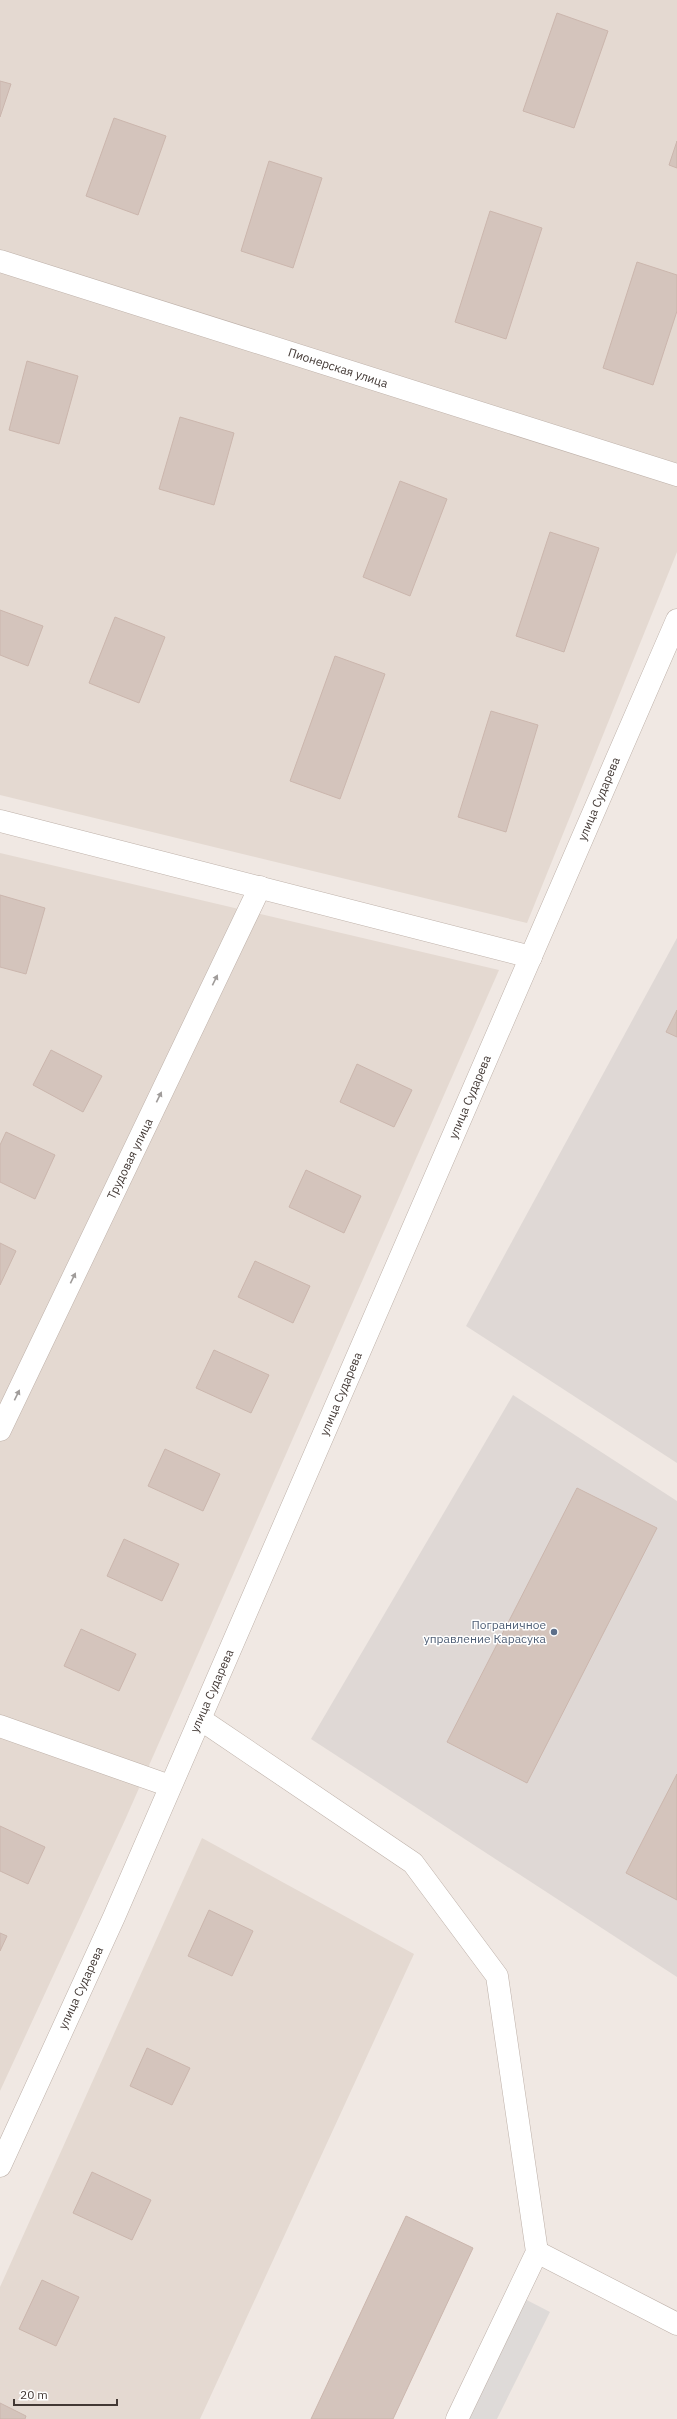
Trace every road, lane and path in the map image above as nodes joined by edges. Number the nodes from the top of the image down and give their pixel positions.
1 (0, 261) edge
2 (677, 475) edge
3 (677, 620) edge
4 (0, 821) edge
5 (260, 887) junction
6 (531, 957) junction
7 (0, 1430) edge
8 (200, 1719) junction
9 (0, 1726) edge
10 (170, 1786) junction
11 (0, 2166) edge
12 (537, 2252) junction
13 (677, 2324) edge
14 (457, 2419) edge

1 - 2 street, Пионерская улица
3 - 6 street, улица Сударева
4 - 5 street
5 - 6 street
7 -> 5 street, Трудовая улица
6 - 8 street, улица Сударева
8 - 10 street, улица Сударева
8 - 12 street
9 - 10 street
10 - 11 street, улица Сударева
12 - 13 street
12 - 14 street

